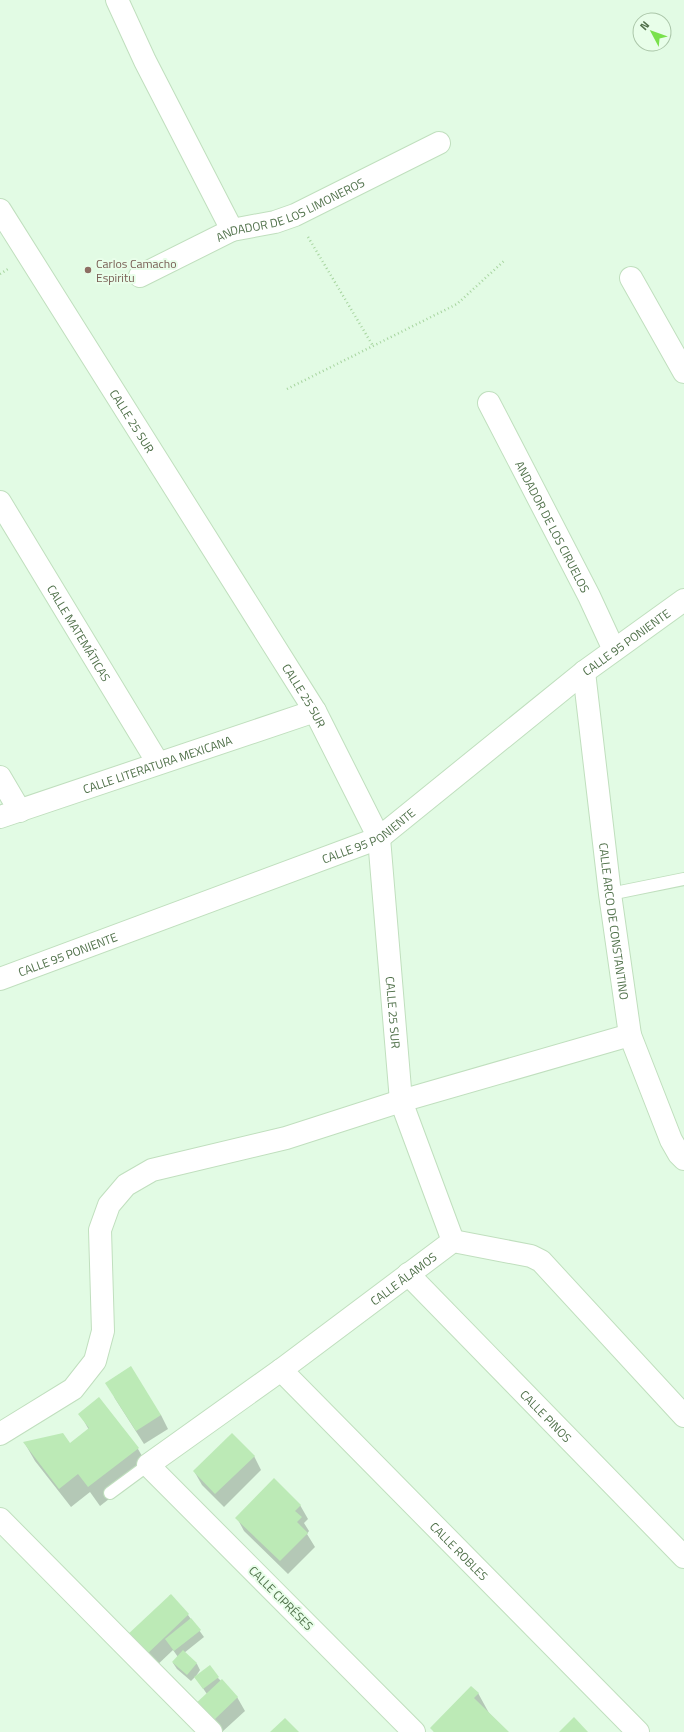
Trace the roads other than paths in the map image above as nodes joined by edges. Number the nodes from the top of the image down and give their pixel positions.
1 (117, 0) edge
2 (439, 143) dead end
3 (0, 210) edge
4 (232, 230) junction
5 (140, 276) dead end
6 (631, 278) dead end
7 (684, 372) edge
8 (489, 404) dead end
9 (0, 502) edge
10 (684, 600) edge
11 (614, 650) junction
12 (584, 672) junction
13 (315, 711) junction
14 (158, 763) junction
15 (0, 777) edge
16 (10, 814) edge
17 (379, 838) junction
18 (684, 879) edge
19 (610, 894) junction
20 (0, 979) edge
21 (630, 1035) junction
22 (401, 1100) junction
23 (684, 1159) edge
24 (453, 1240) junction
25 (408, 1274) junction
26 (281, 1370) junction
27 (684, 1416) edge
28 (0, 1434) edge
29 (148, 1465) junction
30 (110, 1494) dead end
31 (0, 1519) edge
32 (684, 1558) edge
33 (211, 1732) edge
34 (414, 1732) edge
35 (638, 1732) edge

1 - 4 street
2 - 4 street, ANDADOR DE LOS LIMONEROS
3 - 13 street, CALLE 25 SUR
4 - 5 street, ANDADOR DE LOS LIMONEROS
6 - 7 street
8 - 11 street, ANDADOR DE LOS CIRUELOS
9 - 14 street, CALLE MATEMÁTICAS
10 - 11 street, CALLE 95 PONIENTE
11 - 12 street, CALLE 95 PONIENTE
12 - 17 street, CALLE 95 PONIENTE
12 - 19 street, CALLE ARCO DE CONSTANTINO
13 - 14 street, CALLE LITERATURA MEXICANA
13 - 17 street, CALLE 25 SUR
14 - 16 street, CALLE LITERATURA MEXICANA
15 - 16 street
17 - 20 street, CALLE 95 PONIENTE
17 - 22 street, CALLE 25 SUR
18 - 19 lane
19 - 21 street, CALLE ARCO DE CONSTANTINO
21 - 22 street
21 - 23 street, CALLE ARCO DE CONSTANTINO
22 - 24 street, CALLE 25 SUR
22 - 28 street
24 - 25 street, CALLE ÁLAMOS
24 - 27 street
25 - 26 street, CALLE ÁLAMOS
25 - 32 street, CALLE PINOS
26 - 29 street, CALLE ÁLAMOS
26 - 35 street, CALLE ROBLES
29 - 30 lane, CALLE ÁLAMOS
29 - 34 street, CALLE CIPRÉSES
31 - 33 street

